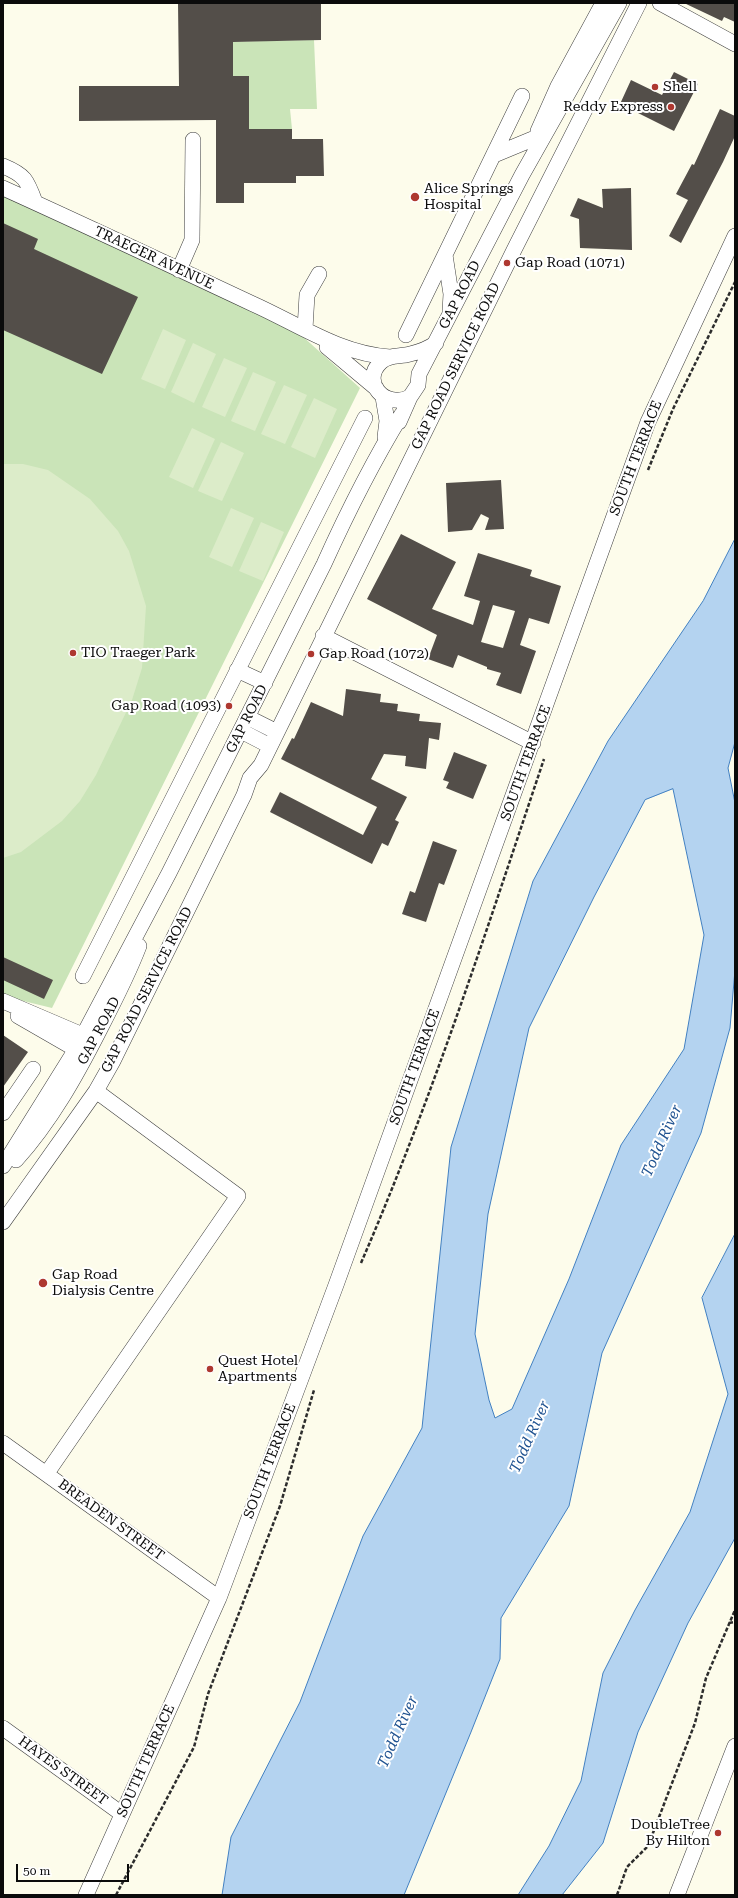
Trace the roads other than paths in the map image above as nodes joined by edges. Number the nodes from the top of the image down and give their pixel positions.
1 (603, 3) edge
2 (619, 3) edge
3 (639, 3) edge
4 (660, 3) edge
5 (735, 44) edge
6 (522, 96) dead end
7 (534, 138) junction
8 (193, 140) dead end
9 (494, 155) junction
10 (3, 166) edge
11 (522, 175) junction
12 (3, 188) edge
13 (34, 202) junction
14 (735, 236) edge
15 (445, 255) junction
16 (179, 270) junction
17 (319, 274) dead end
18 (449, 318) junction
19 (305, 329) junction
20 (406, 335) dead end
21 (436, 343) junction
22 (396, 356) junction
23 (419, 374) junction
24 (380, 392) junction
25 (410, 397) junction
26 (402, 414) junction
27 (365, 418) dead end
28 (384, 444) junction
29 (324, 564) junction
30 (323, 636) junction
31 (237, 670) junction
32 (265, 683) junction
33 (248, 717) junction
34 (241, 731) junction
35 (277, 732) junction
36 (533, 743) junction
37 (270, 746) junction
38 (83, 976) dead end
39 (3, 1001) edge
40 (3, 1008) edge
41 (89, 1037) junction
42 (81, 1052) junction
43 (33, 1069) dead end
44 (96, 1091) junction
45 (3, 1113) edge
46 (3, 1166) edge
47 (3, 1175) edge
48 (3, 1222) edge
49 (3, 1443) edge
50 (47, 1473) junction
51 (219, 1598) junction
52 (3, 1728) edge
53 (735, 1746) edge
54 (122, 1814) junction
55 (86, 1895) edge
56 (677, 1895) edge

1 - 7 street, GAP ROAD
2 - 11 street, GAP ROAD
3 - 30 street, GAP ROAD SERVICE ROAD
4 - 5 street
6 - 9 street
7 - 9 street
7 - 11 street, GAP ROAD
8 - 16 street
9 - 15 street
10 - 13 street
11 - 18 street, GAP ROAD
12 - 13 street, TRAEGER AVENUE
13 - 16 street, TRAEGER AVENUE
14 - 36 street, SOUTH TERRACE
15 - 18 street, GAP ROAD SERVICE ROAD
15 - 20 street
16 - 19 street, TRAEGER AVENUE
17 - 19 street
18 - 21 street, GAP ROAD
19 - 22 street, TRAEGER AVENUE
19 - 24 street, TRAEGER AVENUE
21 - 22 street, TRAEGER AVENUE
21 - 23 street, GAP ROAD
22 - 23 street
22 - 24 street, TRAEGER AVENUE
23 - 25 street, GAP ROAD
24 - 25 street
24 - 28 street, TRAEGER AVENUE
25 - 26 street, GAP ROAD
26 - 28 street, GAP ROAD
26 - 29 street, GAP ROAD
27 - 31 street
28 - 29 street, GAP ROAD
29 - 32 street, GAP ROAD
30 - 35 street, GAP ROAD SERVICE ROAD
30 - 36 street
31 - 32 street
31 - 38 street
32 - 33 street, GAP ROAD
33 - 34 street, GAP ROAD
33 - 35 street
34 - 37 street
34 - 41 street, GAP ROAD
35 - 37 street, GAP ROAD SERVICE ROAD
36 - 51 street, SOUTH TERRACE
37 - 44 street, GAP ROAD SERVICE ROAD
39 - 41 street
40 - 42 street
41 - 42 street, GAP ROAD
42 - 46 street, GAP ROAD
42 - 47 street, GAP ROAD
43 - 45 street
44 - 48 street, GAP ROAD SERVICE ROAD
44 - 50 street
49 - 50 street, BREADEN STREET
50 - 51 street, BREADEN STREET
51 - 54 street, SOUTH TERRACE
52 - 54 street, HAYES STREET
53 - 56 street
54 - 55 street, SOUTH TERRACE

